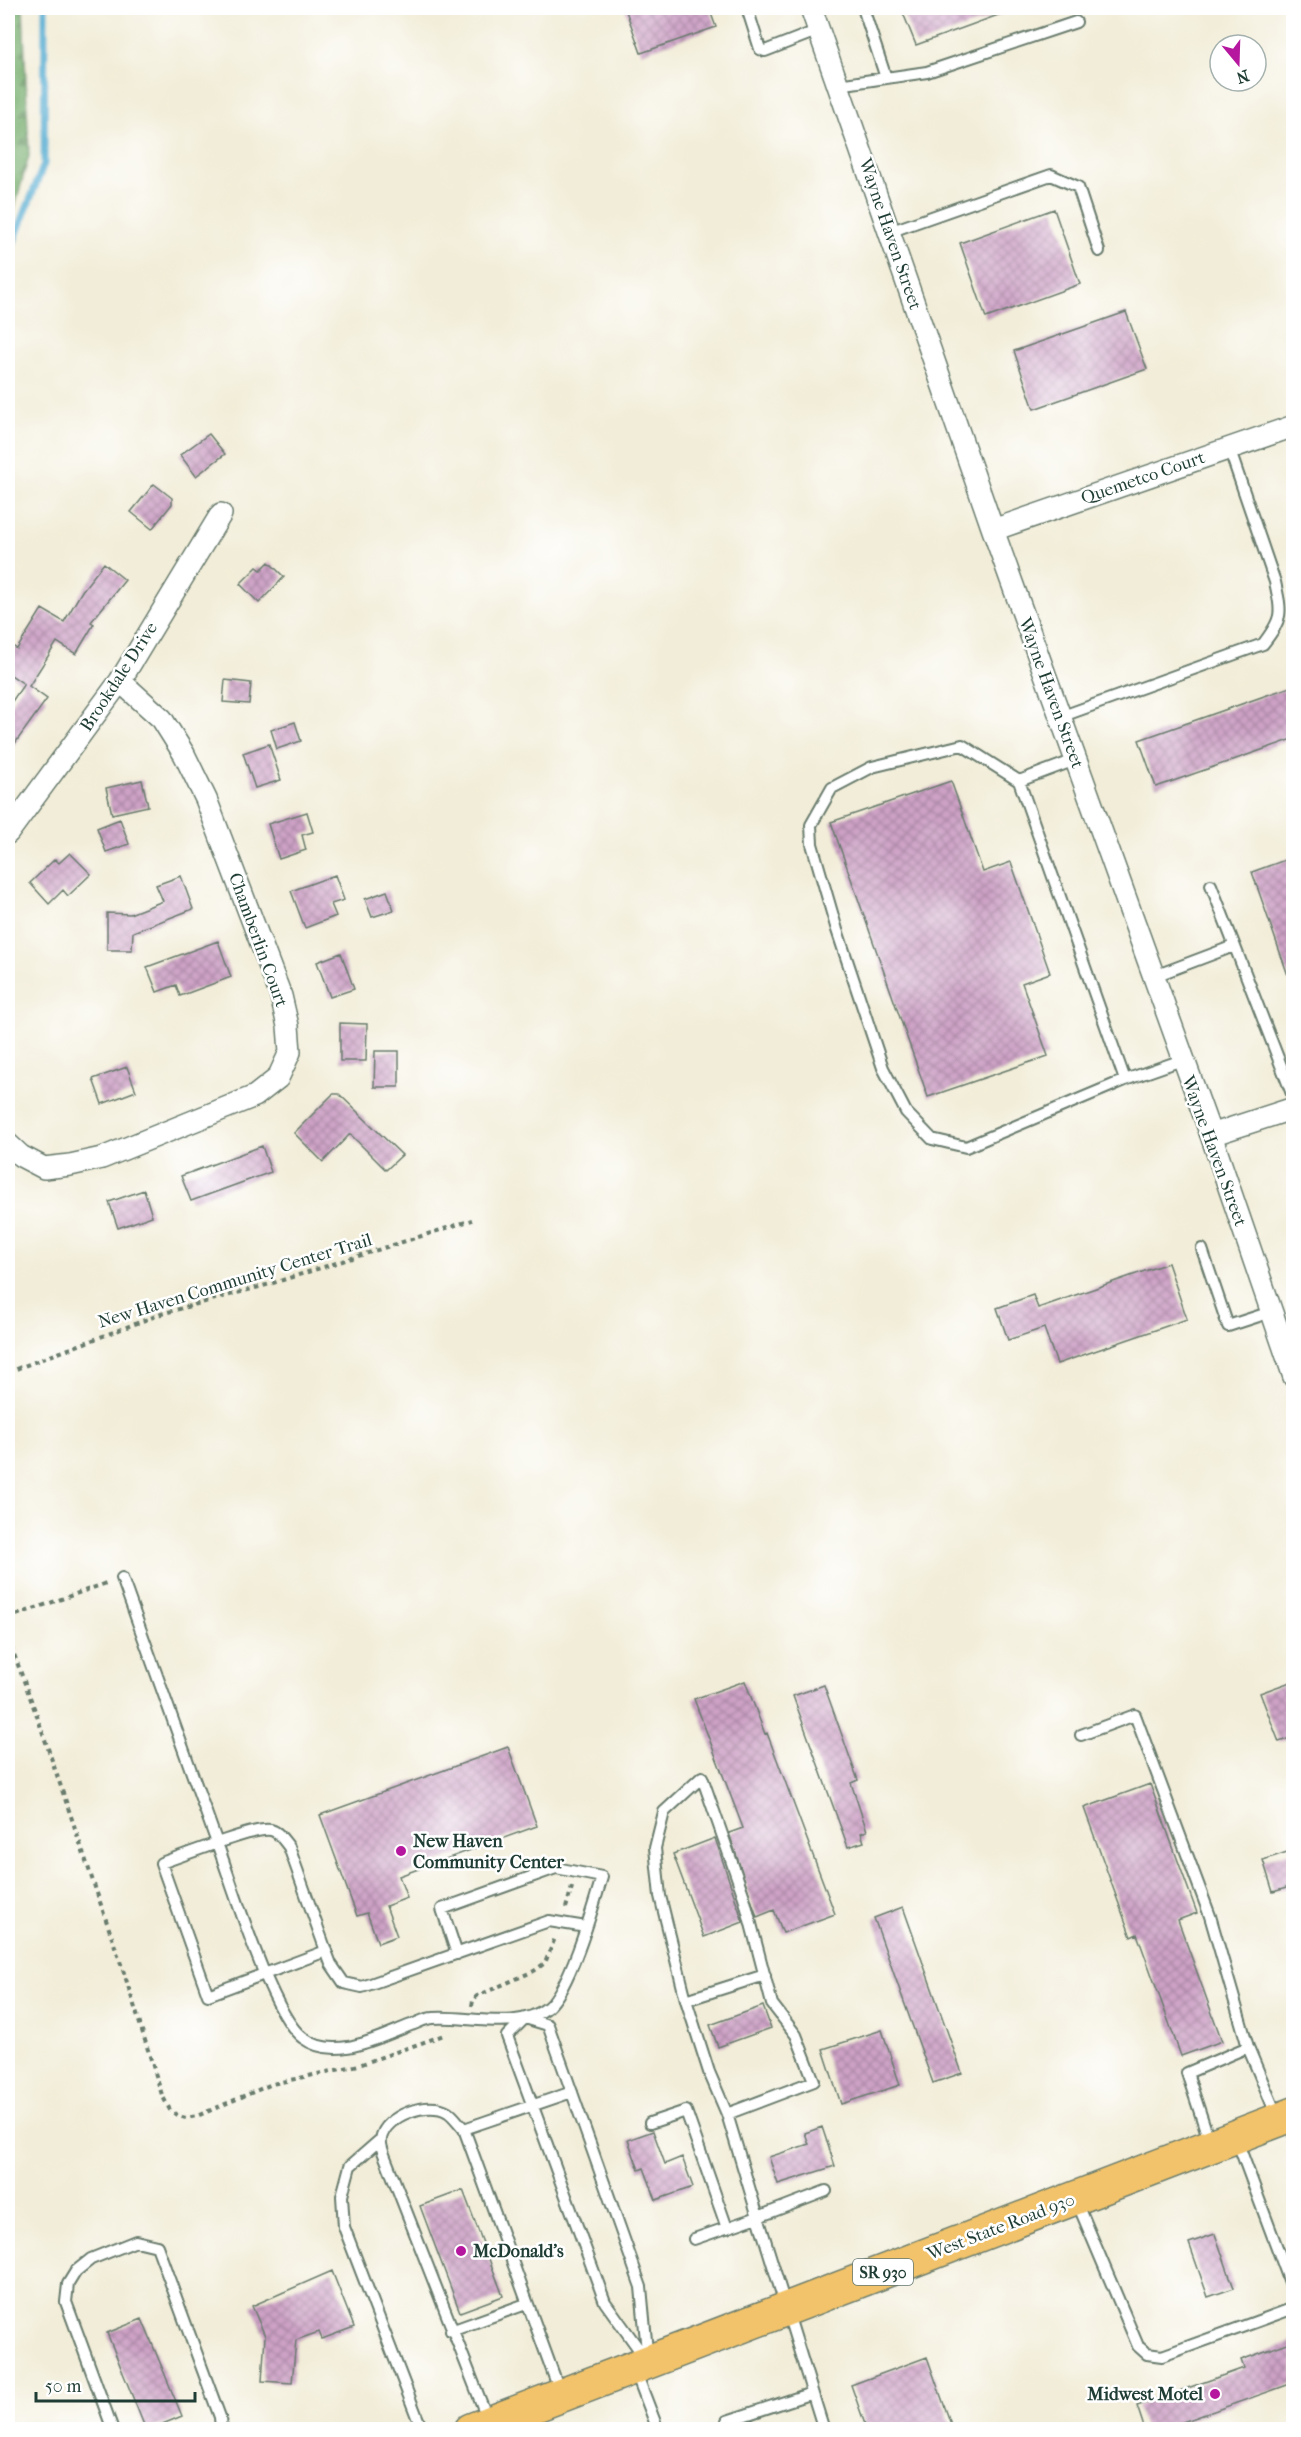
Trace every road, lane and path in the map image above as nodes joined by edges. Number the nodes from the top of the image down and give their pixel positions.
1 (747, 8) edge
2 (812, 8) edge
3 (863, 8) edge
4 (1076, 22) dead end
5 (819, 30) junction
6 (886, 78) junction
7 (838, 85) junction
8 (890, 232) junction
9 (1099, 251) dead end
10 (1293, 426) edge
11 (1229, 448) junction
12 (221, 514) dead end
13 (993, 530) junction
14 (120, 681) junction
15 (1060, 717) junction
16 (1075, 760) junction
17 (1019, 781) junction
18 (8, 833) edge
19 (1211, 885) dead end
20 (1234, 946) junction
21 (1152, 977) junction
22 (1182, 1060) junction
23 (1125, 1080) junction
24 (1293, 1100) edge
25 (1293, 1108) edge
26 (1210, 1135) junction
27 (8, 1144) edge
28 (472, 1220) dead end
29 (1202, 1250) dead end
30 (1270, 1312) junction
31 (8, 1371) edge
32 (1293, 1377) edge
33 (122, 1578) joint
34 (8, 1618) edge
35 (1081, 1735) dead end
36 (217, 1843) junction
37 (574, 1880) dead end
38 (566, 1908) dead end
39 (586, 1927) junction
40 (556, 1934) dead end
41 (326, 1951) junction
42 (457, 1954) junction
43 (265, 1974) junction
44 (765, 1975) junction
45 (686, 2001) junction
46 (472, 2006) dead end
47 (525, 2018) junction
48 (1248, 2047) junction
49 (572, 2092) junction
50 (531, 2106) junction
51 (727, 2114) junction
52 (1286, 2116) edge
53 (650, 2123) dead end
54 (464, 2129) junction
55 (381, 2139) junction
56 (1223, 2141) junction
57 (826, 2191) dead end
58 (1076, 2199) junction
59 (758, 2217) junction
60 (727, 2228) junction
61 (694, 2239) dead end
62 (1293, 2293) edge
63 (526, 2304) junction
64 (1293, 2308) edge
65 (788, 2309) junction
66 (451, 2331) junction
67 (641, 2365) junction
68 (812, 2393) junction
69 (561, 2396) junction
70 (480, 2426) edge
71 (113, 2430) edge
72 (221, 2430) edge
73 (422, 2430) edge
74 (658, 2430) edge
75 (730, 2430) edge
76 (824, 2430) edge

1 - 5 lane
2 - 5 street, Wayne Haven Street
3 - 6 lane
4 - 6 lane
5 - 7 street, Wayne Haven Street
6 - 7 lane
7 - 8 street, Wayne Haven Street
8 - 9 lane
8 - 13 street, Wayne Haven Street
10 - 11 street, Quemetco Court
11 - 13 street, Quemetco Court
11 - 15 lane
12 - 14 street, Brookdale Drive
13 - 15 street, Wayne Haven Street
14 - 18 street, Brookdale Drive
14 - 27 street, Chamberlin Court
15 - 16 street, Wayne Haven Street
16 - 17 lane
16 - 21 street, Wayne Haven Street
17 - 23 lane
17 - 23 lane
19 - 20 lane
20 - 21 lane
20 - 24 lane
21 - 22 street, Wayne Haven Street
22 - 23 lane
22 - 26 street, Wayne Haven Street
25 - 26 street
26 - 30 street, Wayne Haven Street
28 - 31 path, New Haven Community Center Trail
29 - 30 lane
30 - 32 street, Wayne Haven Street
33 - 34 path
33 - 36 lane
35 - 48 lane
36 - 41 lane
36 - 43 lane
36 - 43 lane
37 - 38 path
39 - 42 lane
39 - 42 lane
39 - 47 lane
40 - 46 path
41 - 42 lane
41 - 43 lane
43 - 47 lane
44 - 45 lane
44 - 45 lane
44 - 51 lane
45 - 51 lane
47 - 49 lane
47 - 50 lane
48 - 52 lane
48 - 56 lane
49 - 50 lane
49 - 67 lane
50 - 54 lane
50 - 67 lane
51 - 59 lane
52 - 56 highway, West State Road 930 / SR 930
53 - 60 lane
54 - 55 lane
54 - 63 lane
55 - 66 lane
55 - 73 lane
56 - 58 highway, West State Road 930 / SR 930
56 - 62 lane
57 - 59 lane
58 - 64 lane
58 - 65 highway, West State Road 930 / SR 930
59 - 60 lane
59 - 65 lane
60 - 61 lane
63 - 66 lane
63 - 69 lane
65 - 67 highway, West State Road 930 / SR 930
65 - 68 lane
66 - 70 lane
67 - 69 highway, West State Road 930 / SR 930
67 - 74 lane
68 - 75 lane
68 - 76 lane
69 - 70 highway, West State Road 930 / SR 930
71 - 72 lane

